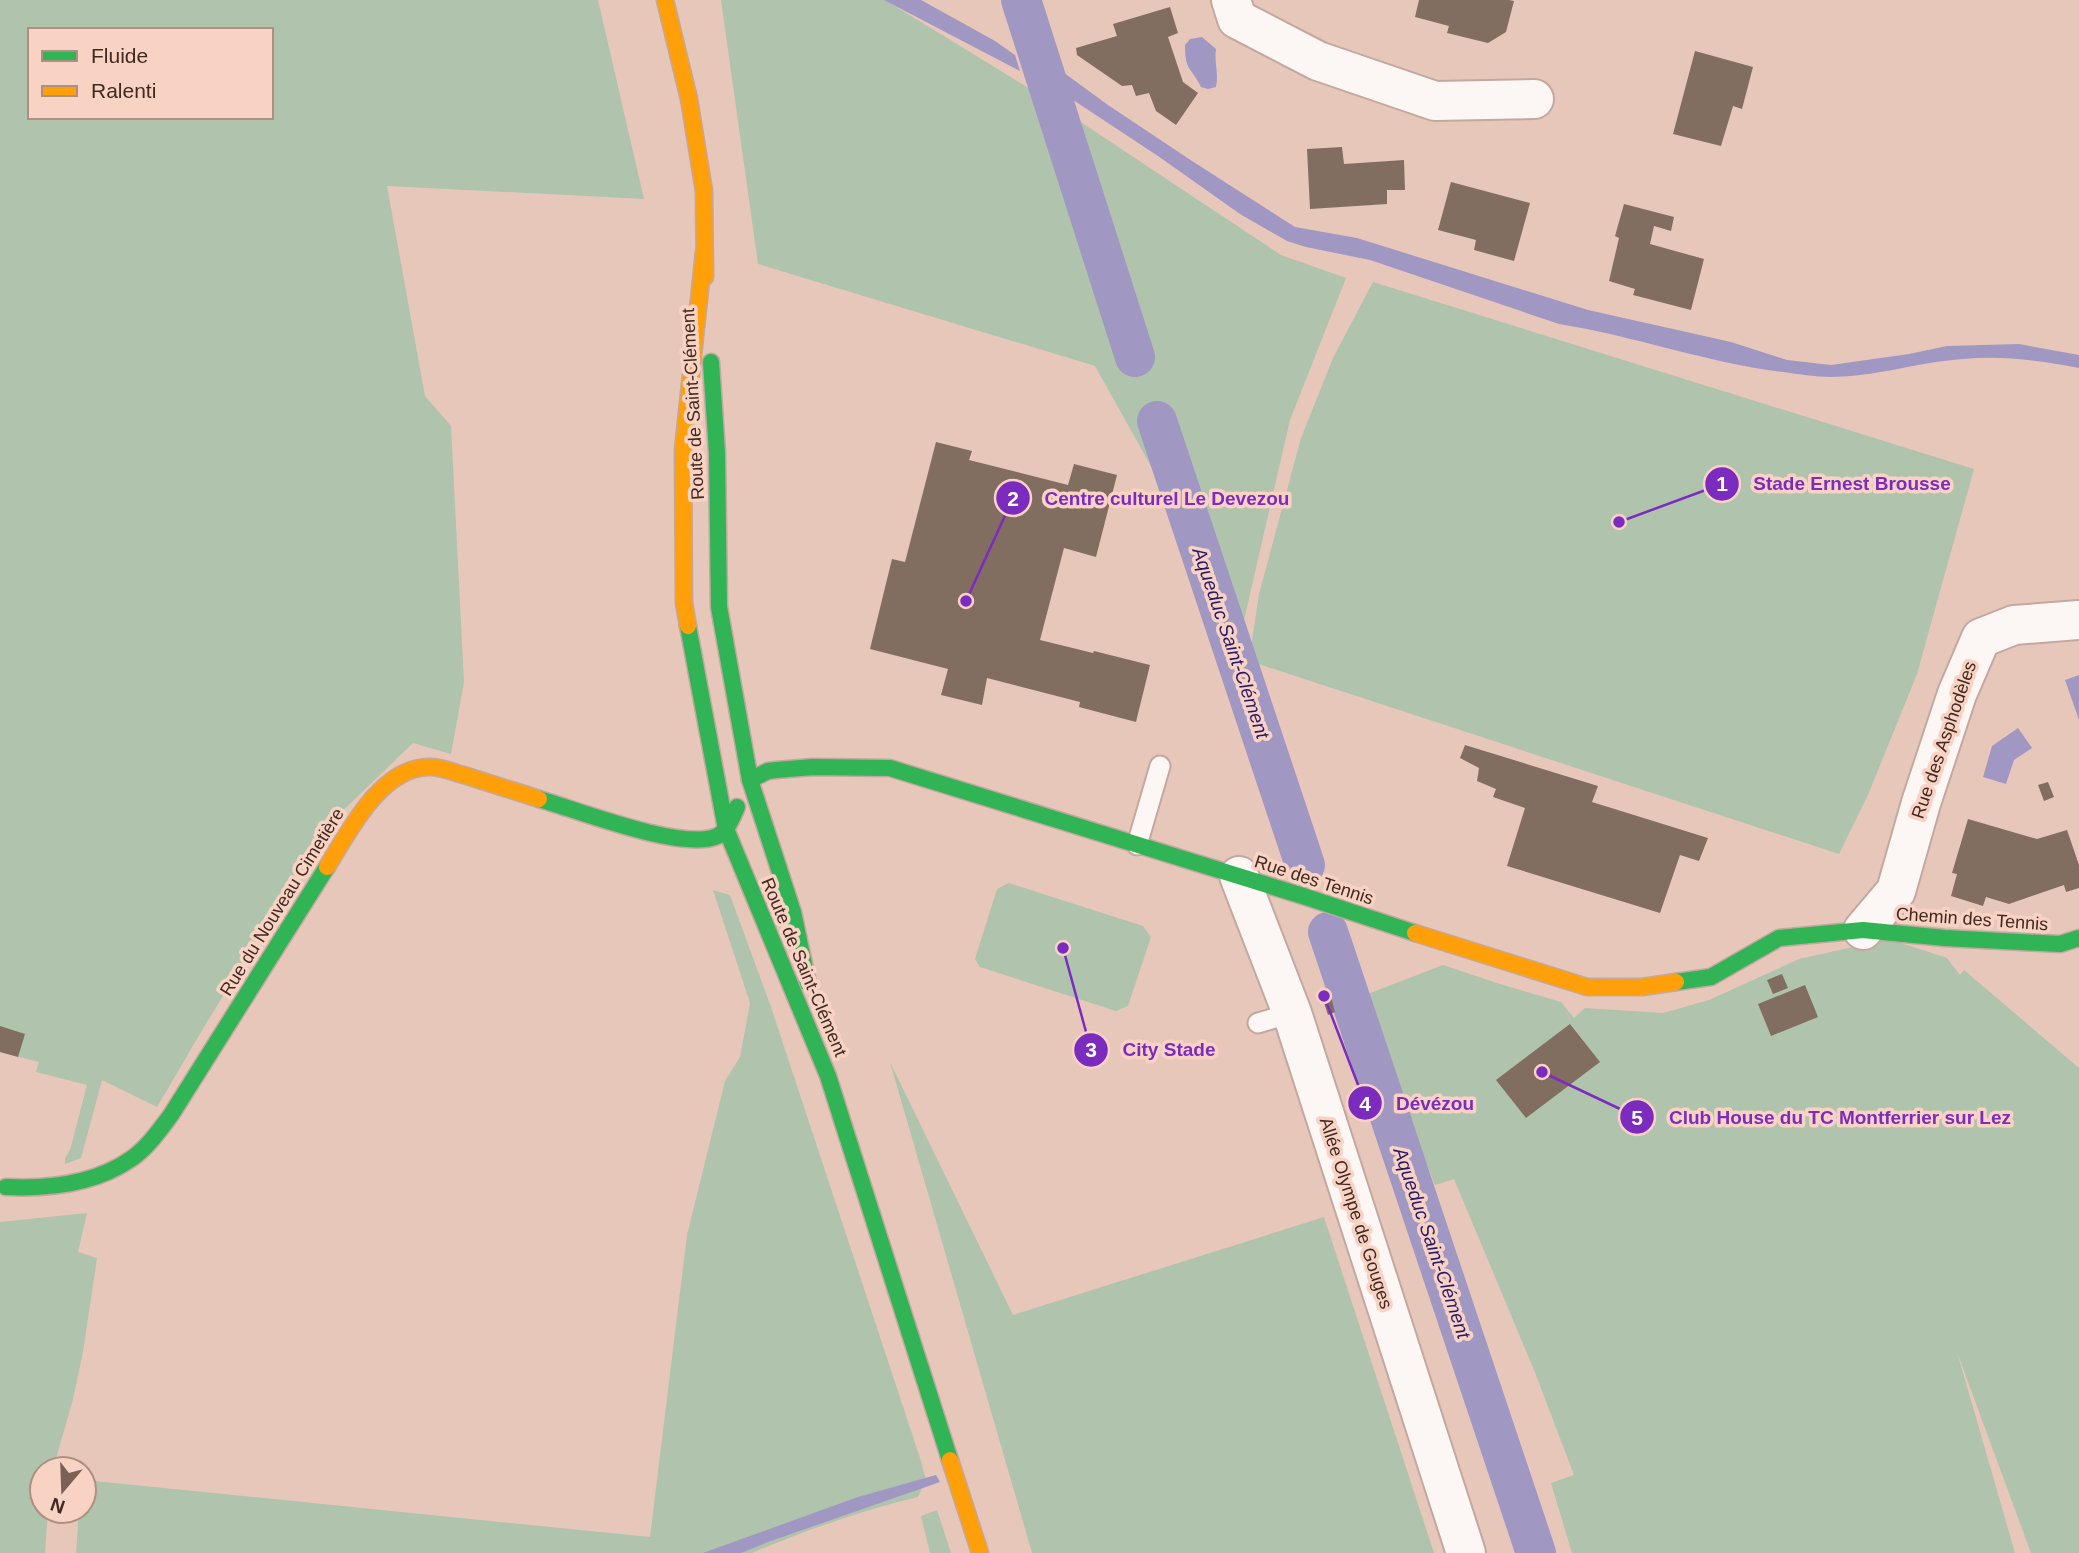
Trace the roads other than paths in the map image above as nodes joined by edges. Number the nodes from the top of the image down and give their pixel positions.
1 (665, 0) edge
2 (1231, 0) edge
3 (1534, 99) dead end
4 (704, 252) junction
5 (2079, 621) edge
6 (1160, 766) dead end
7 (750, 780) junction
8 (726, 829) junction
9 (1137, 845) junction
10 (1239, 876) junction
11 (1429, 915) dead end
12 (1863, 930) junction
13 (2079, 938) edge
14 (1432, 939) junction
15 (828, 1076) junction
16 (6, 1187) dead end
17 (980, 1553) edge
18 (1466, 1553) edge

1 - 4 street, Route de Saint-Clément
2 - 3 street
4 - 7 street, Route de Saint-Clément
4 - 8 street, Route de Saint-Clément
5 - 12 street, Rue des Asphodèles
6 - 9 lane
7 - 8 street
7 - 9 street, Rue des Tennis
7 - 15 street, Route de Saint-Clément
8 - 15 street, Route de Saint-Clément
8 - 16 street, Rue du Nouveau Cimetière
9 - 10 street, Rue des Tennis
10 - 14 street, Rue des Tennis
10 - 18 street, Allée Olympe de Gouges
11 - 14 lane
12 - 13 street, Chemin des Tennis
12 - 14 street, Rue des Tennis
15 - 17 street

